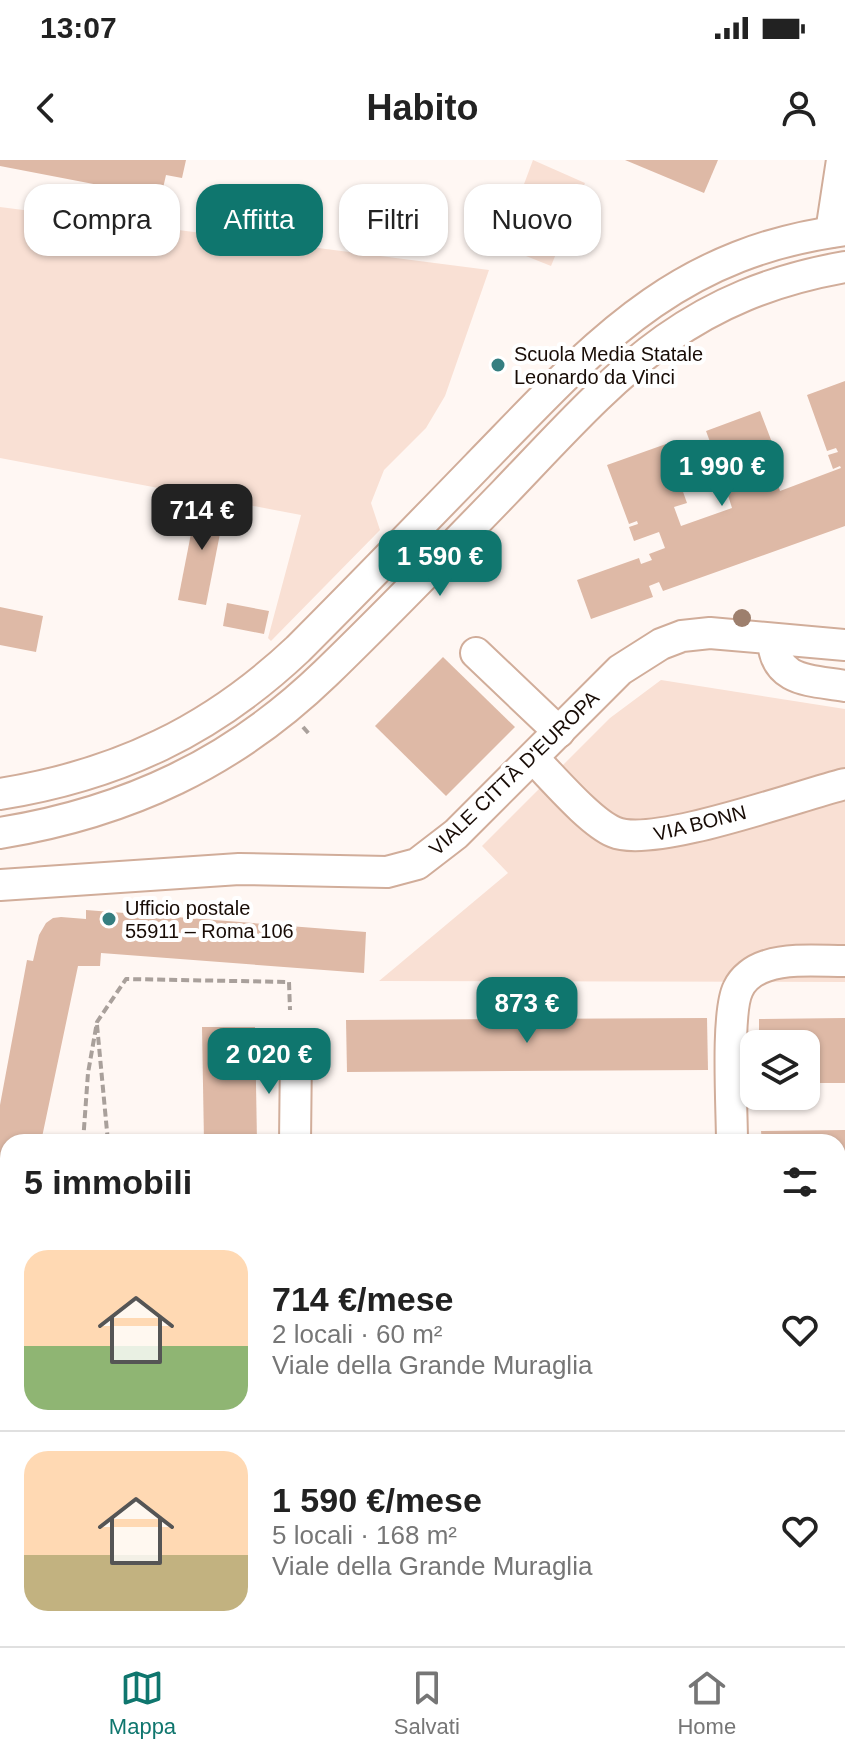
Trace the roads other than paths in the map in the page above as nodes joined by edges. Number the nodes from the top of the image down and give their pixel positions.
1 (842, 160) edge
2 (838, 231) edge
3 (845, 267) edge
4 (773, 640) junction
5 (845, 645) edge
6 (476, 653) dead end
7 (845, 686) edge
8 (559, 732) junction
9 (533, 758) junction
10 (845, 784) edge
11 (0, 794) edge
12 (0, 833) edge
13 (0, 885) edge
14 (845, 961) edge
15 (296, 1051) dead end
16 (295, 1134) edge
17 (732, 1134) edge

1 - 2 street
2 - 11 street
3 - 12 street
4 - 5 street, VIALE CITTÀ D'EUROPA
4 - 7 street
4 - 8 street, VIALE CITTÀ D'EUROPA
6 - 8 street
8 - 9 street, VIALE CITTÀ D'EUROPA
9 - 10 street, VIA BONN
9 - 13 street, VIALE CITTÀ D'EUROPA
14 - 17 street
15 - 16 street

